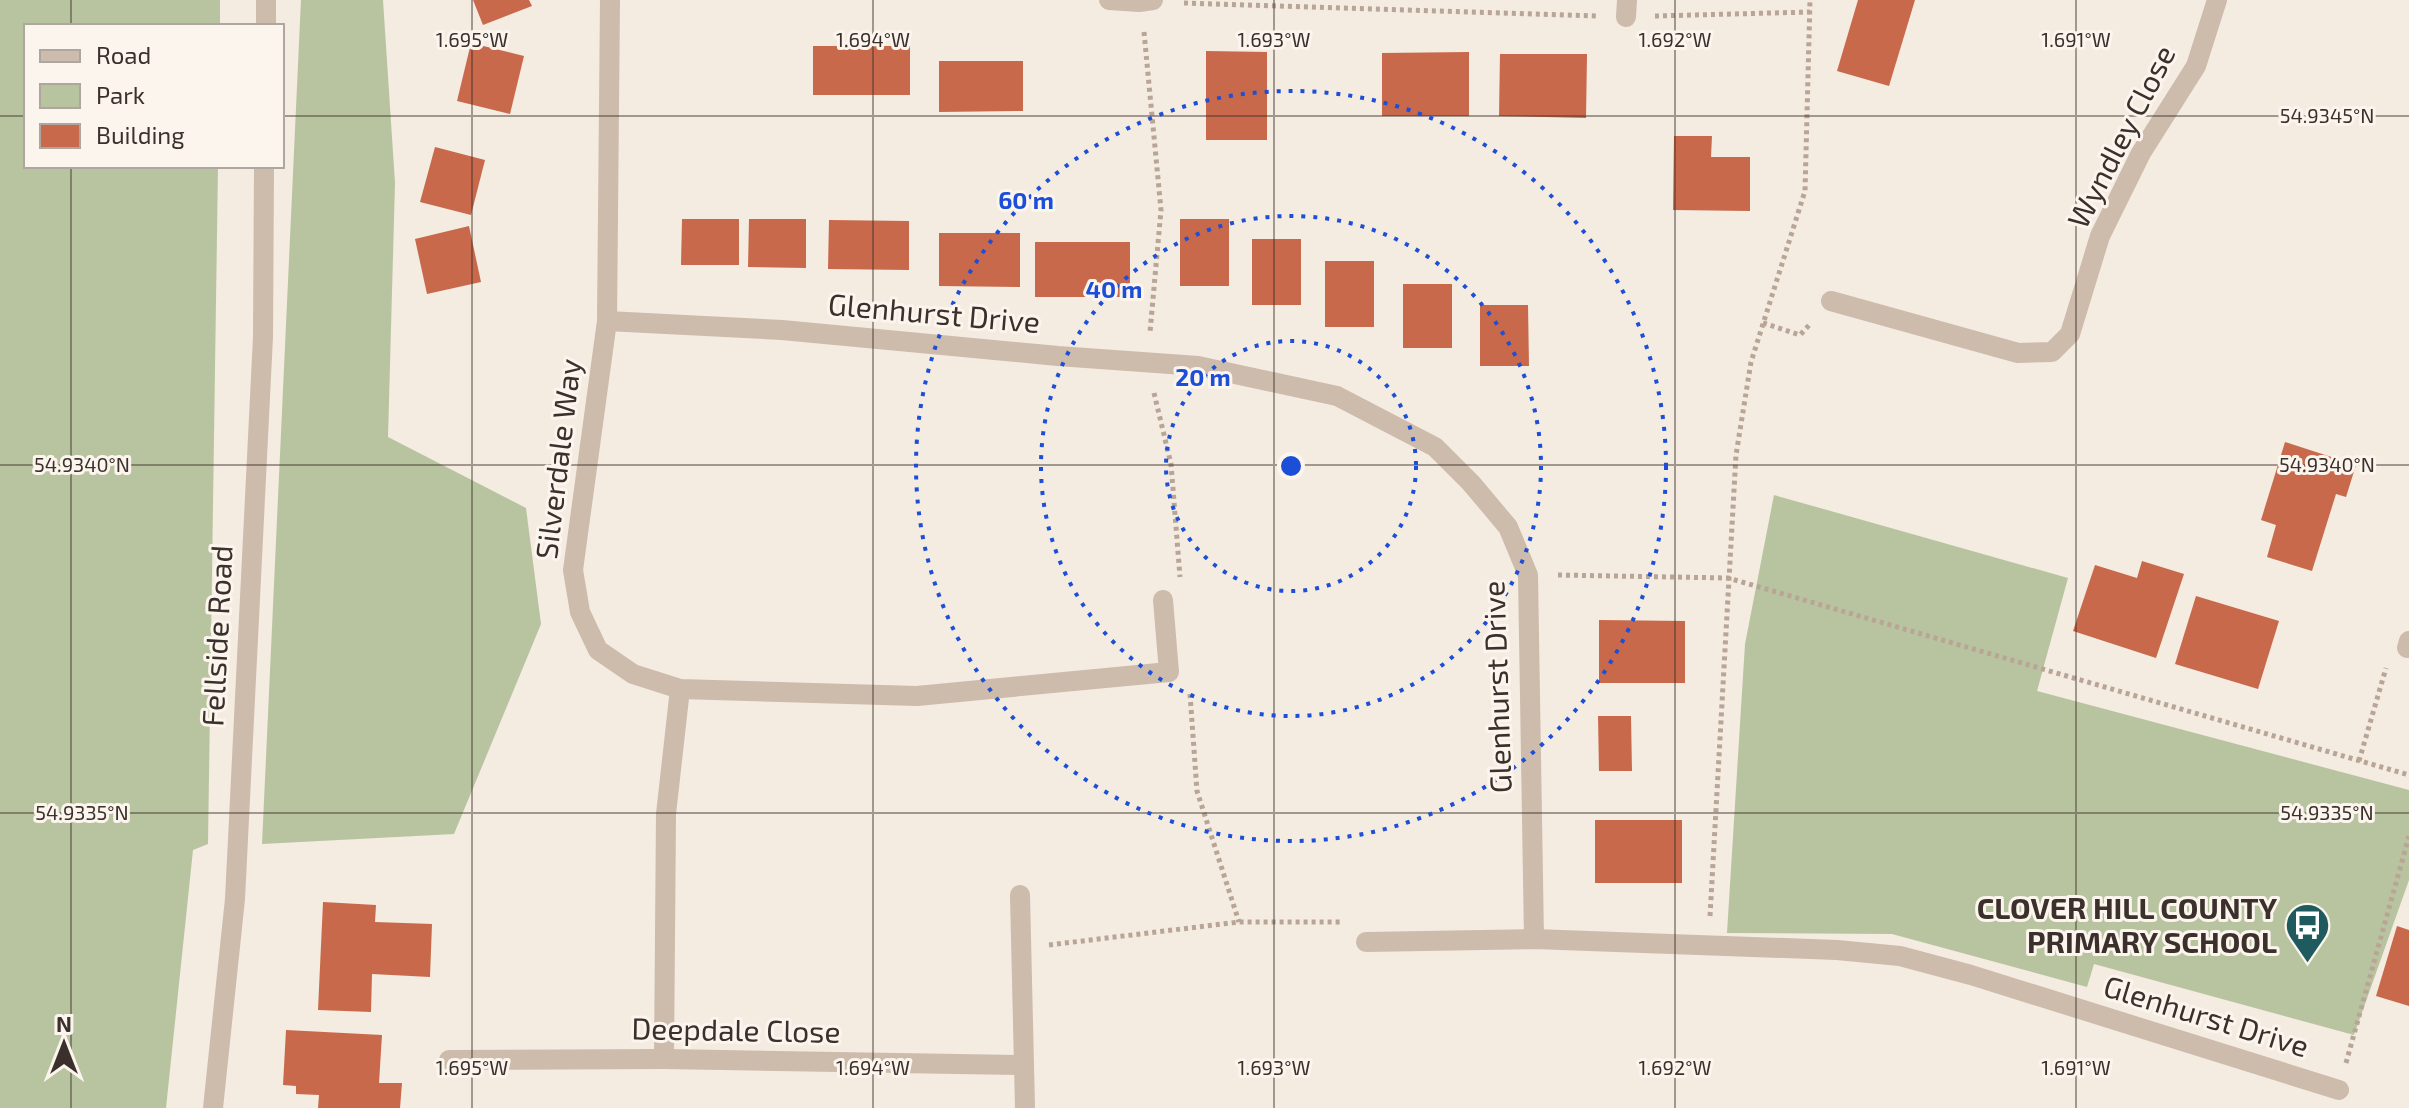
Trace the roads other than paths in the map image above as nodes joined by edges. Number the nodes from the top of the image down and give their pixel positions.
1 (266, 0) edge
2 (610, 0) edge
3 (1109, 0) edge
4 (2217, 0) edge
5 (1146, 1) edge
6 (266, 24) edge
7 (264, 168) edge
8 (1831, 301) road end
9 (607, 321) junction
10 (1163, 600) dead end
11 (680, 689) junction
12 (1020, 895) dead end
13 (1534, 939) junction
14 (1366, 942) road end
15 (664, 1059) junction
16 (449, 1060) dead end
17 (1022, 1065) junction
18 (2339, 1090) road end
19 (213, 1108) edge
20 (1025, 1108) edge

1 - 6 street
2 - 9 street, Silverdale Way
3 - 5 street
4 - 8 street, Wyndley Close
7 - 19 street, Fellside Road
9 - 11 street, Silverdale Way
9 - 13 street, Glenhurst Drive
10 - 11 street, Silverdale Way
11 - 15 street
12 - 17 street
13 - 14 street, Glenhurst Drive
13 - 18 street, Glenhurst Drive
15 - 16 street, Deepdale Close
15 - 17 street, Deepdale Close
17 - 20 street

